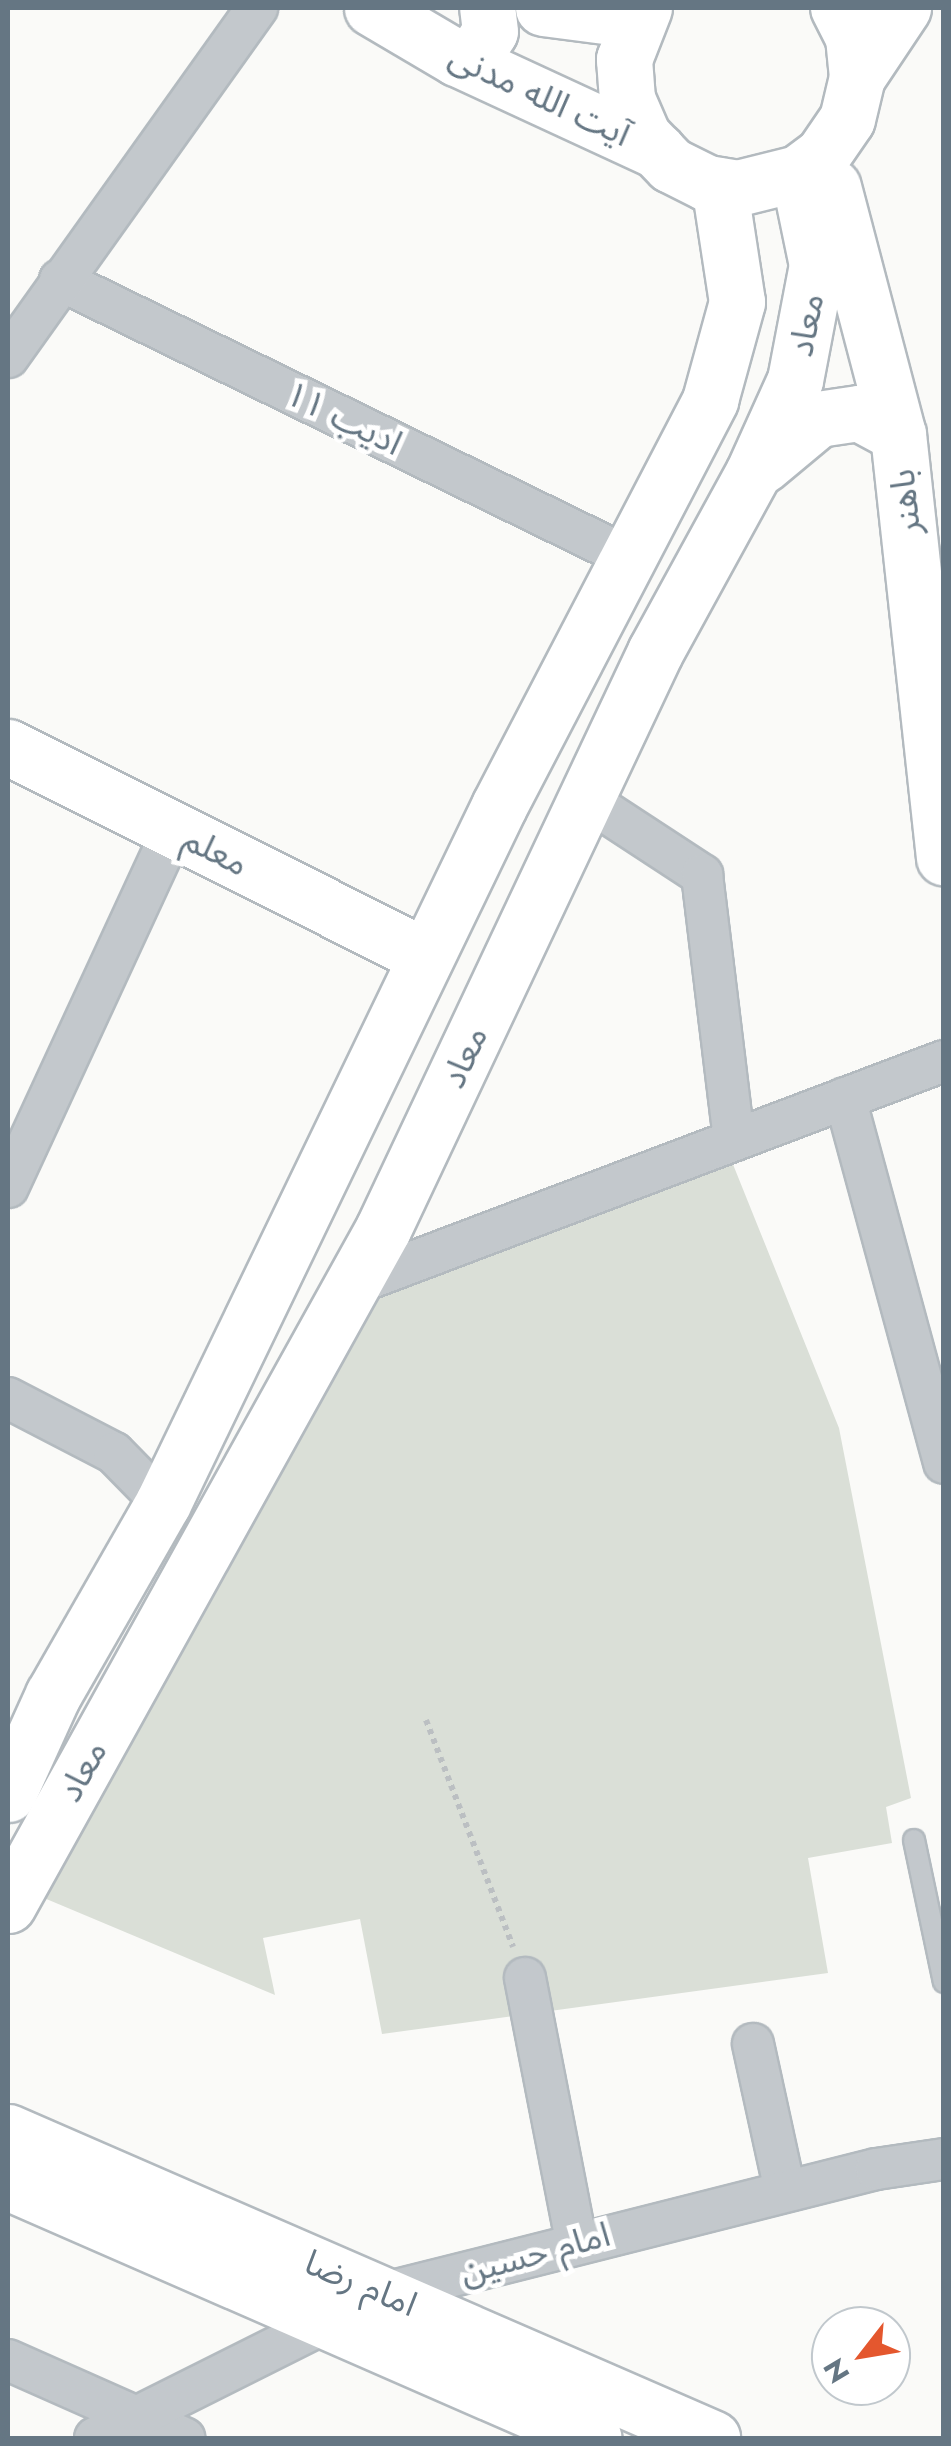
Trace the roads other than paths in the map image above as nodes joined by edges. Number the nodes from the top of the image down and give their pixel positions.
1 (257, 8) edge
2 (372, 8) edge
3 (487, 8) edge
4 (543, 8) edge
5 (838, 8) edge
6 (904, 8) edge
7 (639, 14) edge
8 (457, 58) junction
9 (858, 77) junction
10 (658, 150) junction
11 (811, 164) junction
12 (719, 185) junction
13 (60, 280) junction
14 (8, 358) edge
15 (898, 434) junction
16 (753, 474) junction
17 (628, 557) junction
18 (8, 747) edge
19 (586, 799) junction
20 (173, 830) junction
21 (944, 858) edge
22 (425, 956) junction
23 (944, 1060) edge
24 (845, 1098) junction
25 (734, 1140) junction
26 (8, 1187) edge
27 (352, 1285) junction
28 (8, 1398) edge
29 (944, 1463) edge
30 (163, 1504) junction
31 (8, 1794) edge
32 (914, 1840) dead end
33 (8, 1906) edge
34 (525, 1978) road end
35 (944, 1982) edge
36 (754, 2044) dead end
37 (8, 2132) edge
38 (944, 2159) edge
39 (8, 2182) edge
40 (785, 2190) junction
41 (576, 2241) junction
42 (385, 2293) junction
43 (324, 2320) junction
44 (8, 2360) edge
45 (138, 2418) junction
46 (96, 2438) edge
47 (184, 2438) edge
48 (594, 2438) edge
49 (712, 2438) edge

1 - 13 street
2 - 8 main road, آیت الله مدنی
3 - 8 main road
4 - 7 main road
5 - 9 main road
6 - 9 main road
7 - 10 main road
8 - 10 main road, آیت الله مدنی
9 - 11 main road
10 - 12 main road, آیت الله مدنی
11 - 12 main road
11 - 15 main road, باهنر
11 - 16 main road, معاد
12 - 17 main road, معاد
13 - 14 street
13 - 17 street, ادیب ۱۱
15 - 16 main road
15 - 21 main road, باهنر
16 - 19 main road, معاد
17 - 22 main road, معاد
18 - 20 main road, معلم
19 - 25 street
19 - 27 main road, معاد
20 - 22 main road, معلم
20 - 26 street
22 - 30 main road, معاد
23 - 24 street
24 - 25 street
24 - 29 street
25 - 27 street
27 - 33 main road, معاد
28 - 30 street
30 - 31 main road, معاد
32 - 35 lane
34 - 41 street
36 - 40 street
37 - 42 main road, امام رضا
38 - 40 street, امام حسین
39 - 43 main road, امام رضا
40 - 41 street, امام حسین
41 - 42 street, امام حسین
42 - 43 street, امام حسین
42 - 49 main road, امام رضا
43 - 45 street, امام حسین
43 - 48 main road, امام رضا
44 - 45 street
45 - 46 street, امام حسین
45 - 47 street

